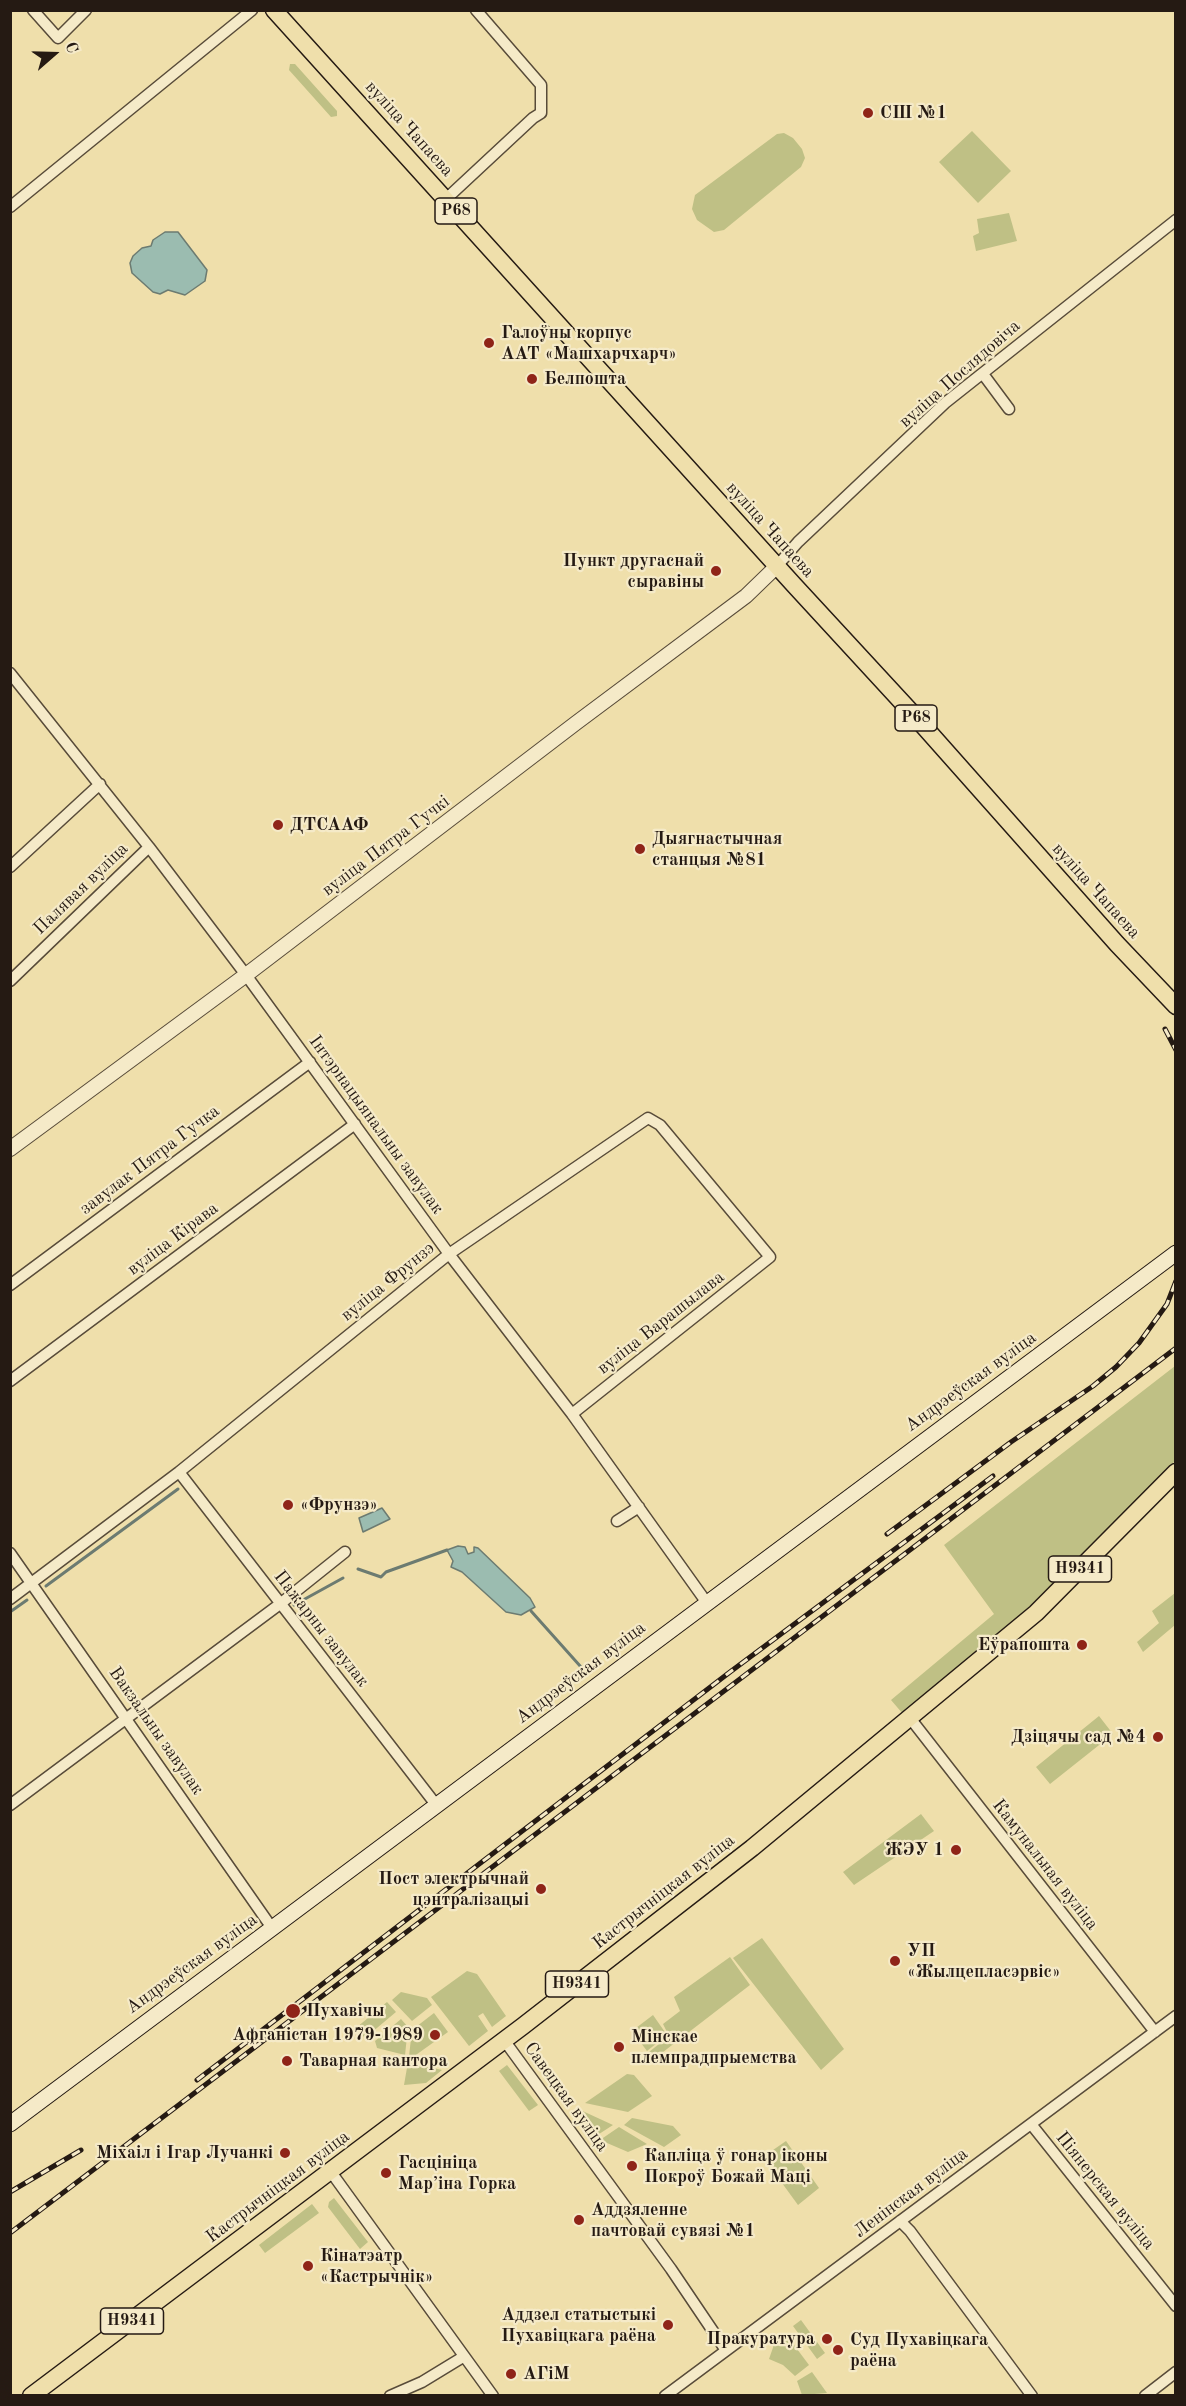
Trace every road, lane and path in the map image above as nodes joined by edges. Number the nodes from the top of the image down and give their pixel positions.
1 (33, 10) edge
2 (86, 10) edge
3 (252, 10) edge
4 (274, 10) edge
5 (476, 10) edge
6 (10, 190) edge
7 (20, 199) junction
8 (446, 199) junction
9 (10, 207) edge
10 (1176, 220) edge
11 (983, 374) junction
12 (1009, 409) dead end
13 (777, 566) junction
14 (10, 673) edge
15 (99, 784) junction
16 (149, 847) junction
17 (10, 867) edge
18 (246, 975) junction
19 (10, 981) edge
20 (1176, 1006) edge
21 (310, 1062) junction
22 (355, 1124) junction
23 (10, 1149) edge
24 (1176, 1253) edge
25 (449, 1254) junction
26 (770, 1257) joint
27 (10, 1285) edge
28 (10, 1381) edge
29 (572, 1414) junction
30 (180, 1472) junction
31 (1176, 1472) edge
32 (639, 1507) junction
33 (617, 1521) dead end
34 (345, 1552) dead end
35 (10, 1553) edge
36 (33, 1583) junction
37 (10, 1599) edge
38 (707, 1603) junction
39 (280, 1604) junction
40 (128, 1718) junction
41 (910, 1718) junction
42 (10, 1805) edge
43 (437, 1806) junction
44 (272, 1928) junction
45 (1176, 2016) edge
46 (1155, 2032) junction
47 (504, 2040) junction
48 (10, 2124) edge
49 (1031, 2124) junction
50 (331, 2172) junction
51 (900, 2221) junction
52 (1176, 2306) edge
53 (725, 2349) junction
54 (463, 2357) junction
55 (1176, 2372) edge
56 (32, 2396) edge
57 (390, 2396) edge
58 (493, 2396) edge
59 (665, 2396) edge
60 (1032, 2396) edge
61 (1145, 2396) edge

1 - 2 street
3 - 7 street
4 - 8 main road, вуліца Чапаева / Р68
5 - 8 street
6 - 7 street
7 - 9 street
8 - 13 main road, вуліца Чапаева / Р68
10 - 11 street, вуліца Послядовіча
11 - 12 street
11 - 13 street, вуліца Послядовіча
13 - 18 street, вуліца Пятра Гучкі
13 - 20 main road, вуліца Чапаева / Р68
14 - 15 street, Інтэрнацыянальны завулак
15 - 16 street, Інтэрнацыянальны завулак
15 - 17 street
16 - 18 street, Інтэрнацыянальны завулак
16 - 19 street, Палявая вуліца
18 - 21 street, Інтэрнацыянальны завулак
18 - 23 street, вуліца Пятра Гучкі
21 - 22 street, Інтэрнацыянальны завулак
21 - 27 street, завулак Пятра Гучка
22 - 25 street, Інтэрнацыянальны завулак
22 - 28 street, вуліца Кірава
24 - 38 main road, Андрэеўская вуліца
25 - 26 street, вуліца Фрунзэ
25 - 29 street, Інтэрнацыянальны завулак
25 - 30 street, вуліца Фрунзэ
26 - 29 street, вуліца Варашылава
29 - 32 street, Інтэрнацыянальны завулак
30 - 36 street, вуліца Фрунзэ
30 - 39 street, Пажарны завулак
31 - 41 main road, Кастрычніцкая вуліца / Н9341
32 - 33 street
32 - 38 street, Інтэрнацыянальны завулак
34 - 39 street
35 - 36 street, Вакзальны завулак
36 - 37 street, вуліца Фрунзэ
36 - 40 street, Вакзальны завулак
38 - 43 main road, Андрэеўская вуліца
39 - 40 street
39 - 43 street, Пажарны завулак
40 - 42 street
40 - 44 street, Вакзальны завулак
41 - 46 street, Камунальная вуліца
41 - 47 main road, Кастрычніцкая вуліца / Н9341
43 - 44 main road, Андрэеўская вуліца
44 - 48 main road, Андрэеўская вуліца
45 - 46 street, Ленінская вуліца
46 - 49 street, Ленінская вуліца
47 - 50 main road, Кастрычніцкая вуліца / Н9341
47 - 53 street, Савецкая вуліца
49 - 51 street, Ленінская вуліца
49 - 52 street, Піянерская вуліца
50 - 54 street
50 - 56 main road, Кастрычніцкая вуліца / Н9341
51 - 53 street, Ленінская вуліца
51 - 60 street
53 - 59 street, Ленінская вуліца
54 - 57 street
54 - 58 street
55 - 61 street

